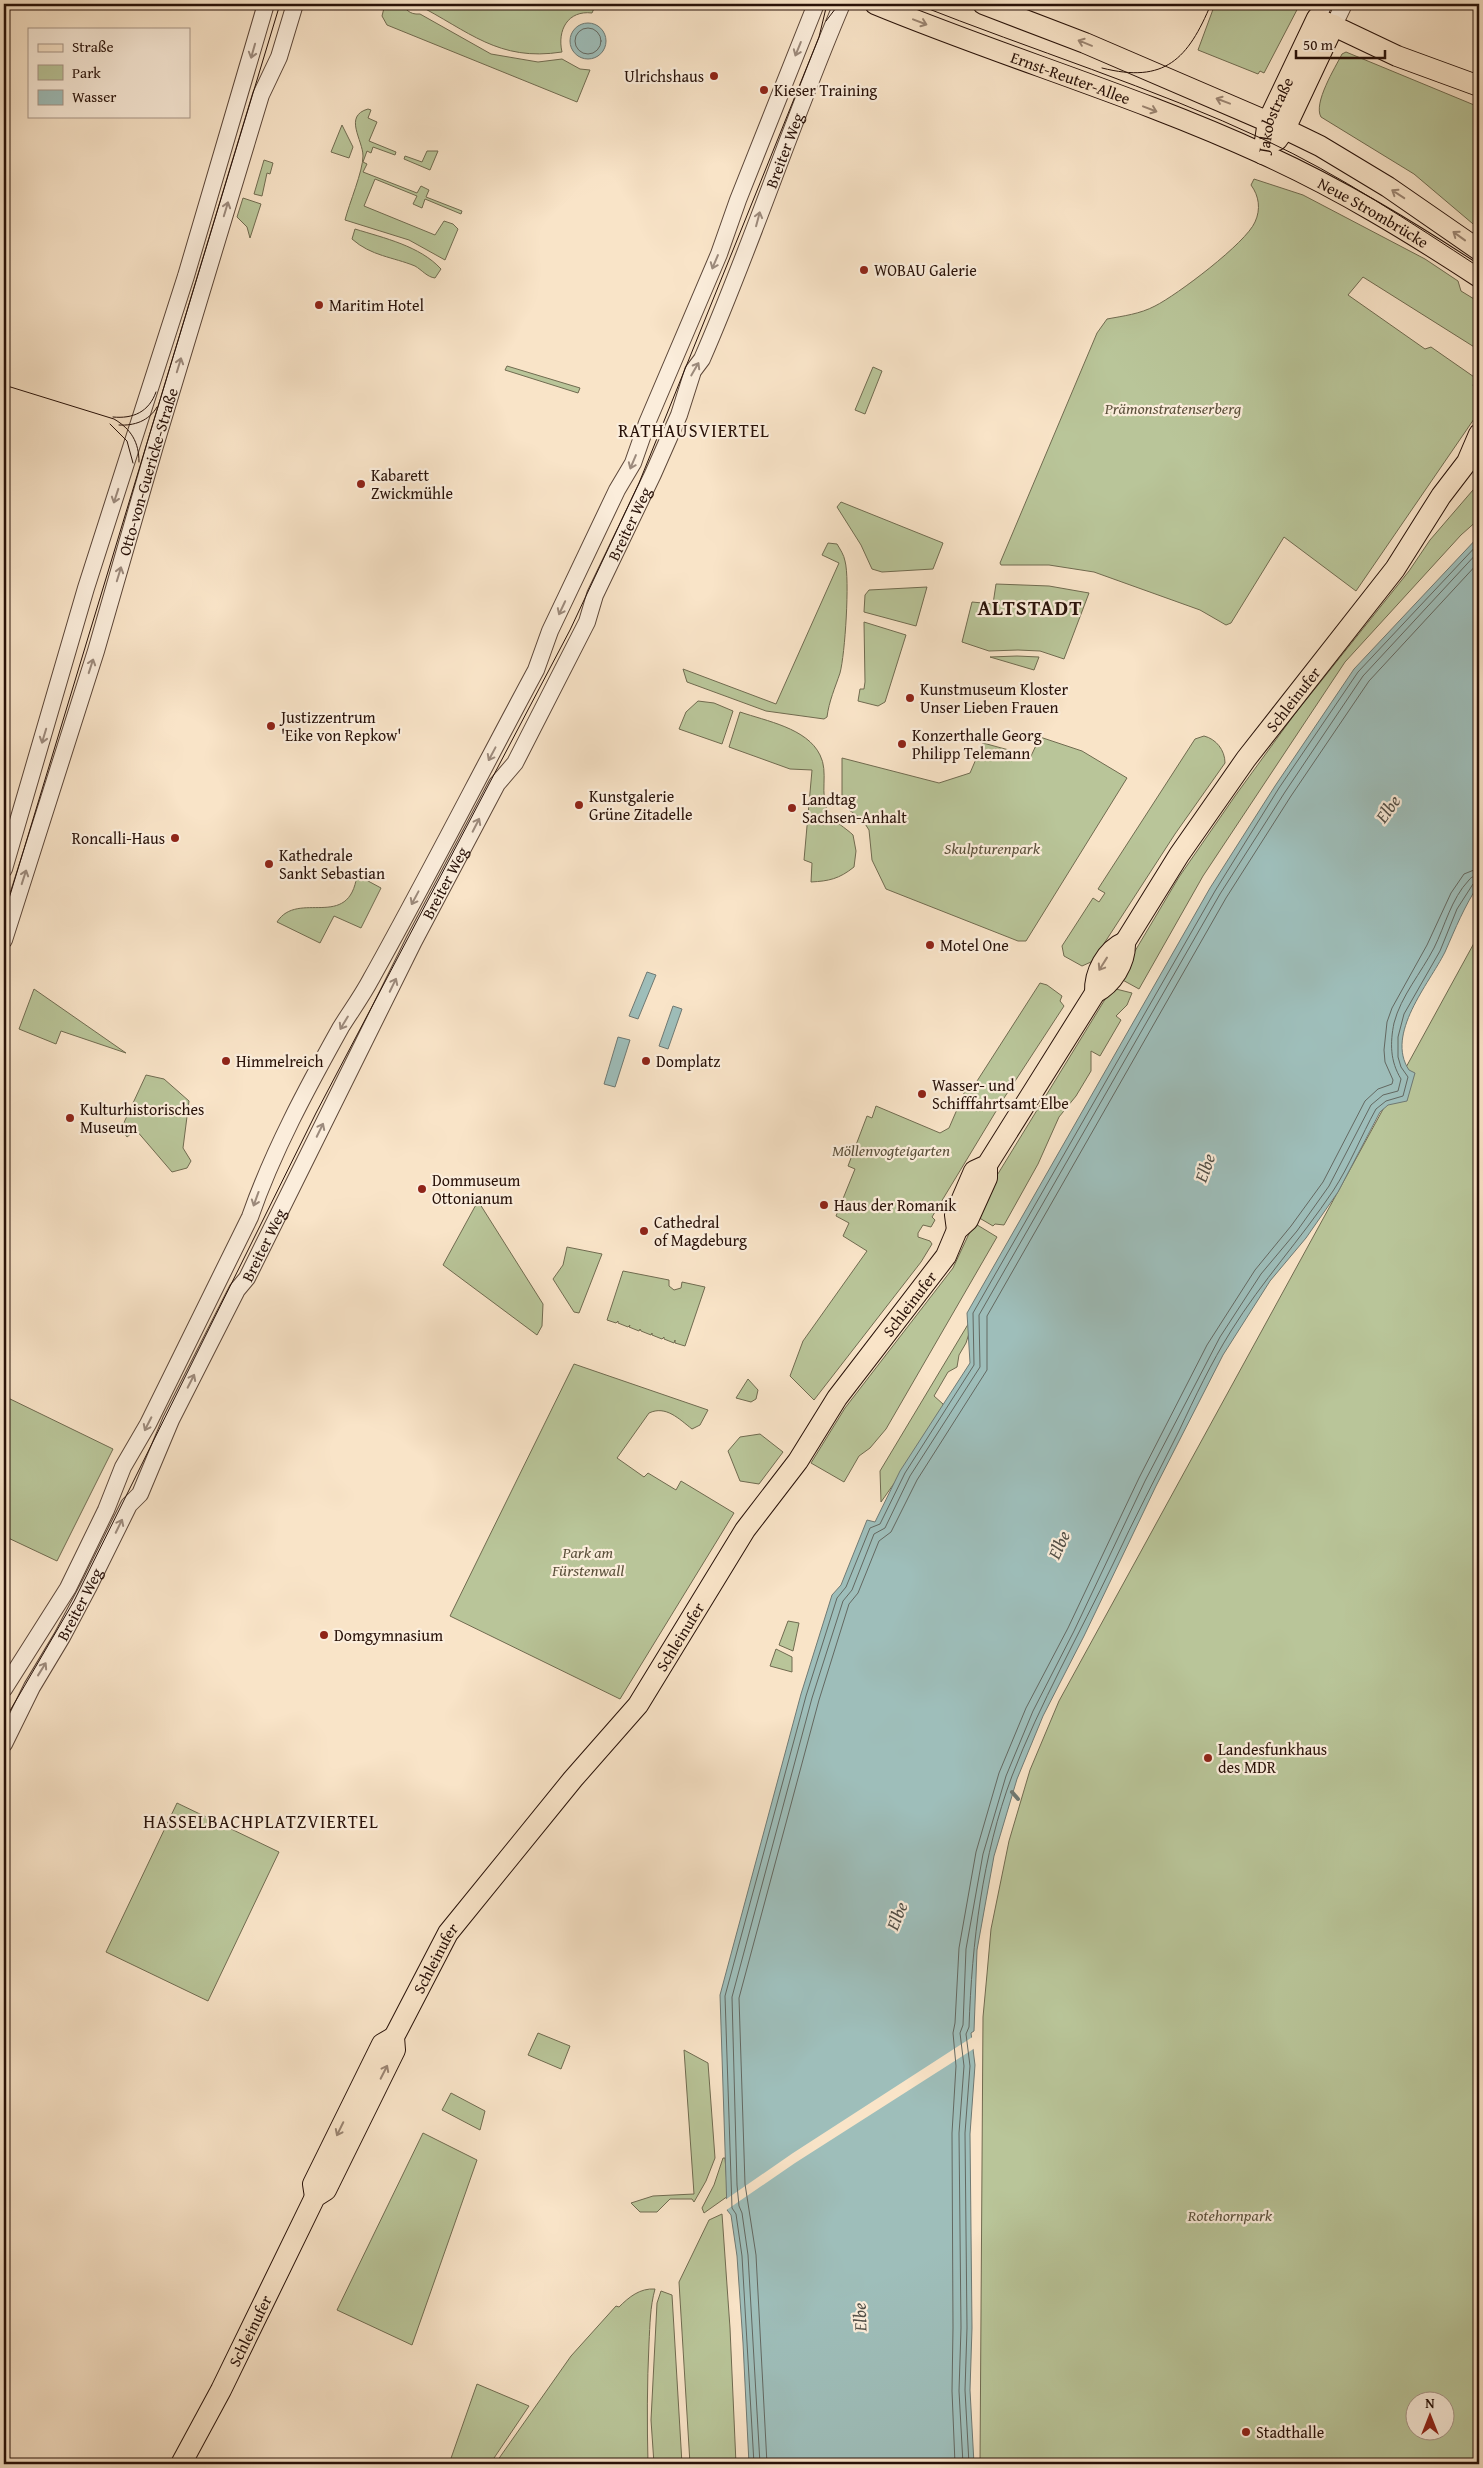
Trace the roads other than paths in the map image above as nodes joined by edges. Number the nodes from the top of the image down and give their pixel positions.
1 (266, 4) edge
2 (295, 4) edge
3 (816, 4) edge
4 (842, 4) edge
5 (875, 4) edge
6 (983, 4) edge
7 (1344, 4) edge
8 (1325, 16) edge
9 (1479, 86) edge
10 (1276, 125) junction
11 (1263, 154) junction
12 (1479, 250) edge
13 (1479, 277) edge
14 (1479, 434) edge
15 (1473, 458) edge
16 (4, 869) edge
17 (4, 940) edge
18 (4, 1689) edge
19 (4, 1744) edge
20 (181, 2464) edge

1 -> 16 street, Otto-von-Guericke-Straße
17 -> 2 street, Otto-von-Guericke-Straße
3 -> 18 street, Breiter Weg
19 -> 4 street, Breiter Weg
5 -> 11 main road, Ernst-Reuter-Allee
10 -> 6 main road
7 - 8 street, Jakobstraße
8 - 9 main road
8 - 10 main road, Jakobstraße
10 - 11 main road, Jakobstraße
12 -> 10 main road, Neue Strombrücke
11 - 13 main road, Neue Strombrücke
14 - 15 main road, Schleinufer
15 - 20 main road, Schleinufer

